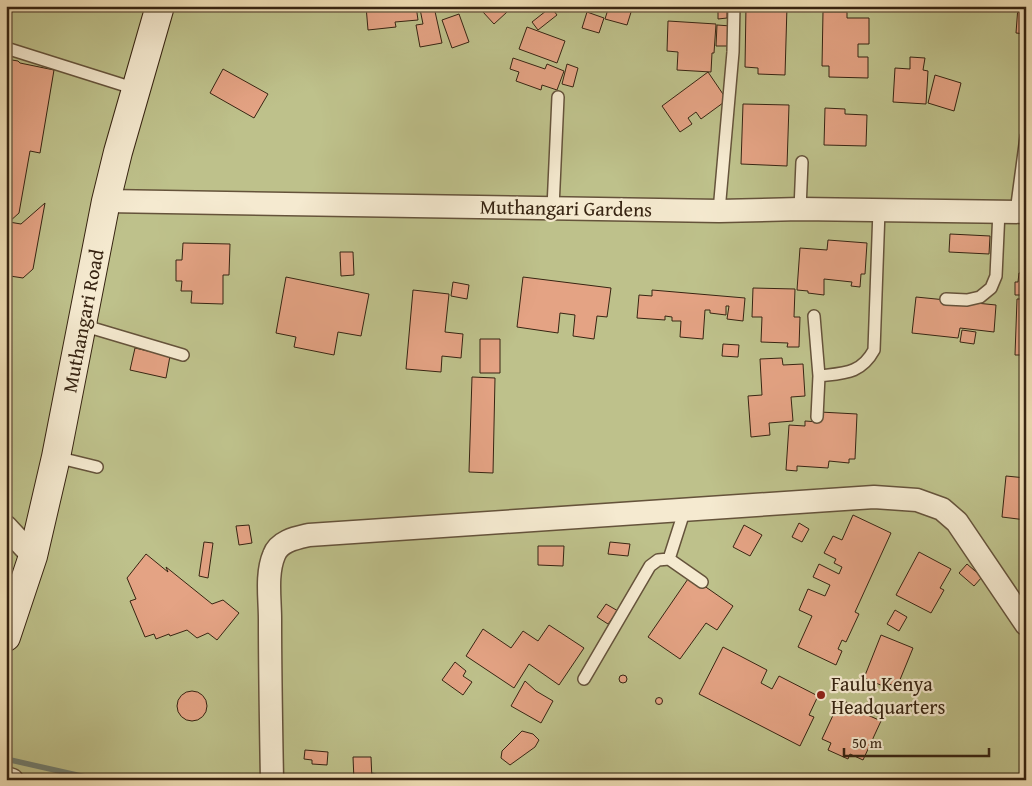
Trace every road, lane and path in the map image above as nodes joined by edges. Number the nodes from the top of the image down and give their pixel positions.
1 (160, 6) edge
2 (734, 6) edge
3 (6, 48) edge
4 (136, 90) junction
5 (558, 97) dead end
6 (1026, 137) edge
7 (802, 162) dead end
8 (106, 201) junction
9 (553, 208) junction
10 (800, 209) junction
11 (879, 210) junction
12 (719, 211) junction
13 (1014, 211) edge
14 (946, 299) dead end
15 (814, 316) dead end
16 (82, 325) junction
17 (183, 355) dead end
18 (819, 376) junction
19 (817, 416) dead end
20 (56, 457) junction
21 (97, 467) dead end
22 (686, 509) junction
23 (6, 527) edge
24 (34, 556) junction
25 (669, 559) junction
26 (702, 582) dead end
27 (1026, 624) edge
28 (6, 637) edge
29 (584, 679) dead end
30 (6, 778) edge
31 (12, 780) edge
32 (272, 780) edge

1 - 4 street, Muthangari Road
2 - 12 lane
3 - 4 lane
4 - 8 street, Muthangari Road
5 - 9 lane
6 - 13 lane
7 - 10 lane
8 - 9 street, Muthangari Gardens
8 - 16 street, Muthangari Road
9 - 12 street, Muthangari Gardens
10 - 11 street, Muthangari Gardens
10 - 12 street, Muthangari Gardens
11 - 13 street, Muthangari Gardens
11 - 18 lane
13 - 14 lane
15 - 18 lane
16 - 17 lane
16 - 20 street, Muthangari Road
18 - 19 lane
20 - 21 lane
20 - 24 street, Muthangari Road
22 - 25 lane
22 - 27 street
22 - 32 street
23 - 24 street
24 - 28 street, Muthangari Road
25 - 26 lane
25 - 29 lane
30 - 31 street

